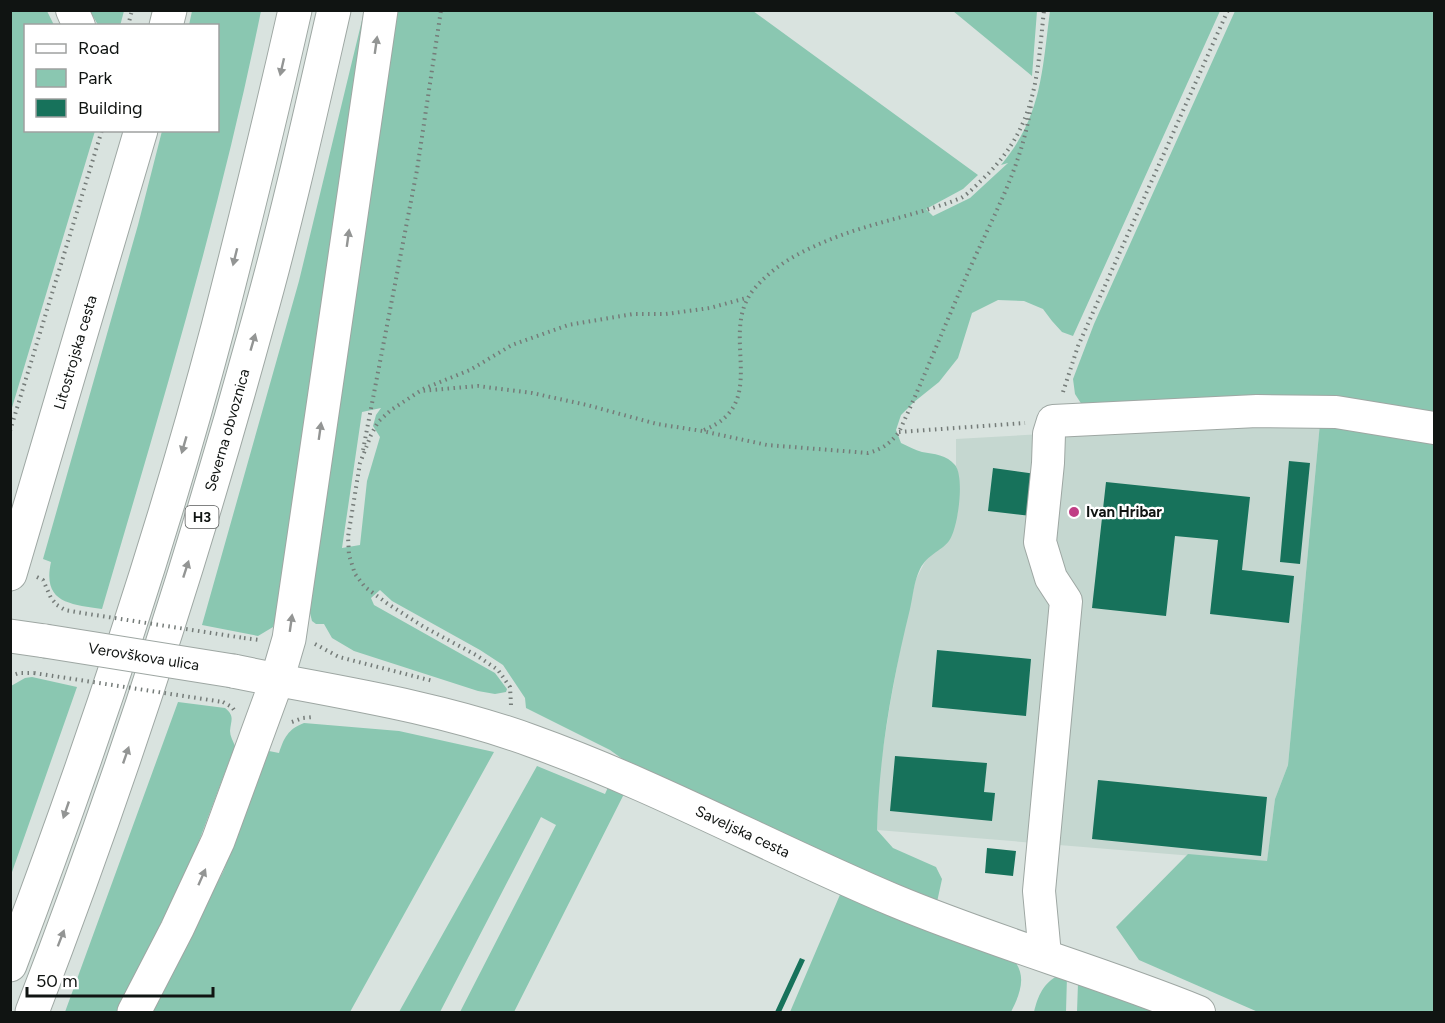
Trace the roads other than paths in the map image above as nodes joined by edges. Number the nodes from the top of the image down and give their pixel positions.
1 (72, 10) edge
2 (296, 10) edge
3 (334, 10) edge
4 (381, 10) edge
5 (78, 24) edge
6 (140, 132) edge
7 (1434, 428) edge
8 (25, 576) edge
9 (10, 636) edge
10 (278, 680) junction
11 (1045, 955) junction
12 (10, 965) edge
13 (32, 1012) edge
14 (134, 1012) edge
15 (1199, 1012) edge

1 - 5 street
2 -> 12 main road, H3
13 -> 3 main road, Severna obvoznica / H3
10 -> 4 main road
6 - 8 main road, Litostrojska cesta
7 - 11 street
9 - 10 main road, Verovškova ulica, bridge
10 - 11 street, Saveljska cesta
14 -> 10 main road
11 - 15 street, Saveljska cesta

